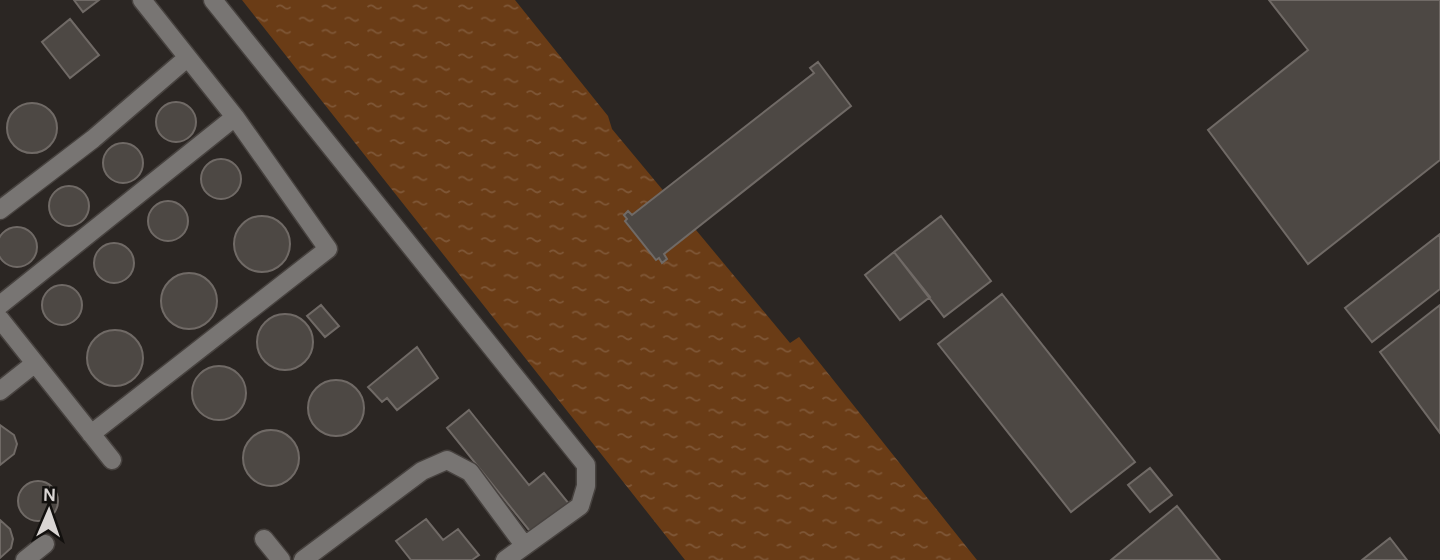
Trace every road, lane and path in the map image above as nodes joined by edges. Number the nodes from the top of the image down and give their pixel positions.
1 (142, 0) edge
2 (213, 0) edge
3 (187, 58) junction
4 (235, 117) junction
5 (0, 211) edge
6 (0, 305) edge
7 (0, 319) edge
8 (34, 364) junction
9 (0, 391) edge
10 (91, 433) junction
11 (112, 460) dead end
12 (264, 538) dead end
13 (45, 544) dead end
14 (524, 545) junction
15 (25, 560) edge
16 (281, 560) edge
17 (303, 560) edge
18 (505, 560) edge

1 - 3 lane
2 - 14 lane
3 - 4 lane
3 - 5 lane
4 - 6 lane
4 - 10 lane
7 - 8 lane
8 - 9 lane
8 - 10 lane
10 - 11 lane
12 - 16 lane
13 - 15 lane
14 - 17 lane
14 - 18 lane

